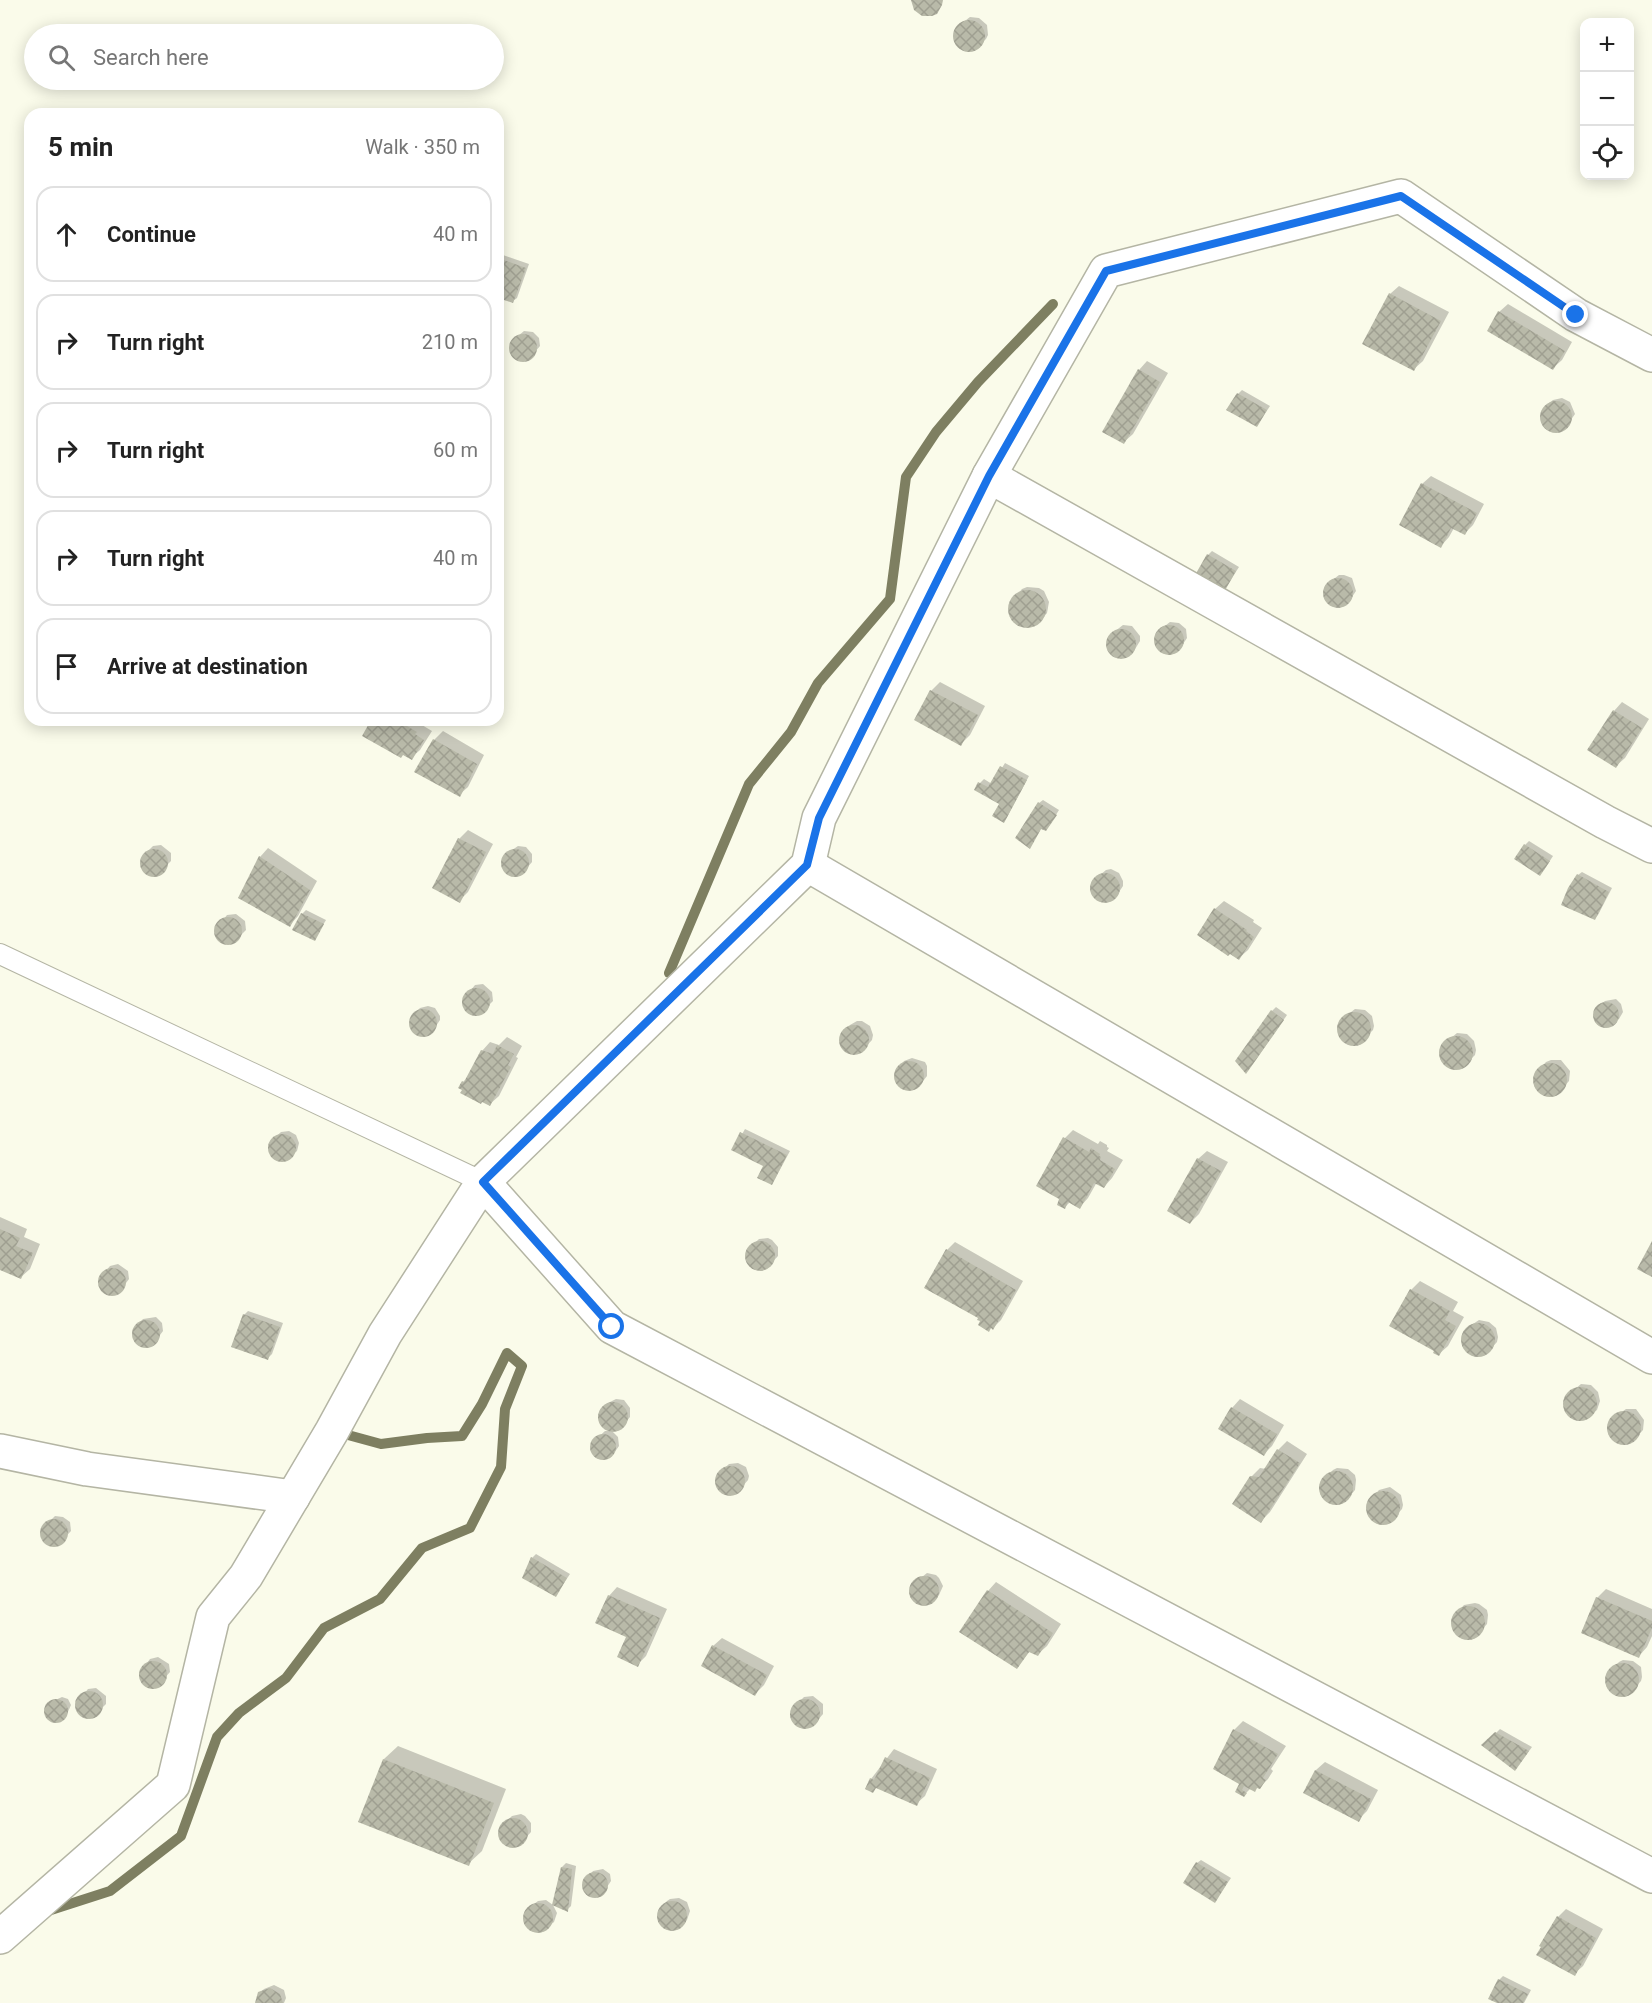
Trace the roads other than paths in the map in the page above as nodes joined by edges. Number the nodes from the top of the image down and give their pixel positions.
1 (1652, 355) edge
2 (989, 476) junction
3 (1652, 846) edge
4 (807, 865) junction
5 (0, 954) edge
6 (483, 1182) junction
7 (1652, 1357) edge
8 (0, 1451) edge
9 (293, 1497) junction
10 (1652, 1876) edge
11 (0, 1937) edge

1 - 2 street
2 - 3 street
2 - 4 street
4 - 6 street
4 - 7 street
5 - 6 lane
6 - 9 street
6 - 10 street
8 - 9 street
9 - 11 street

